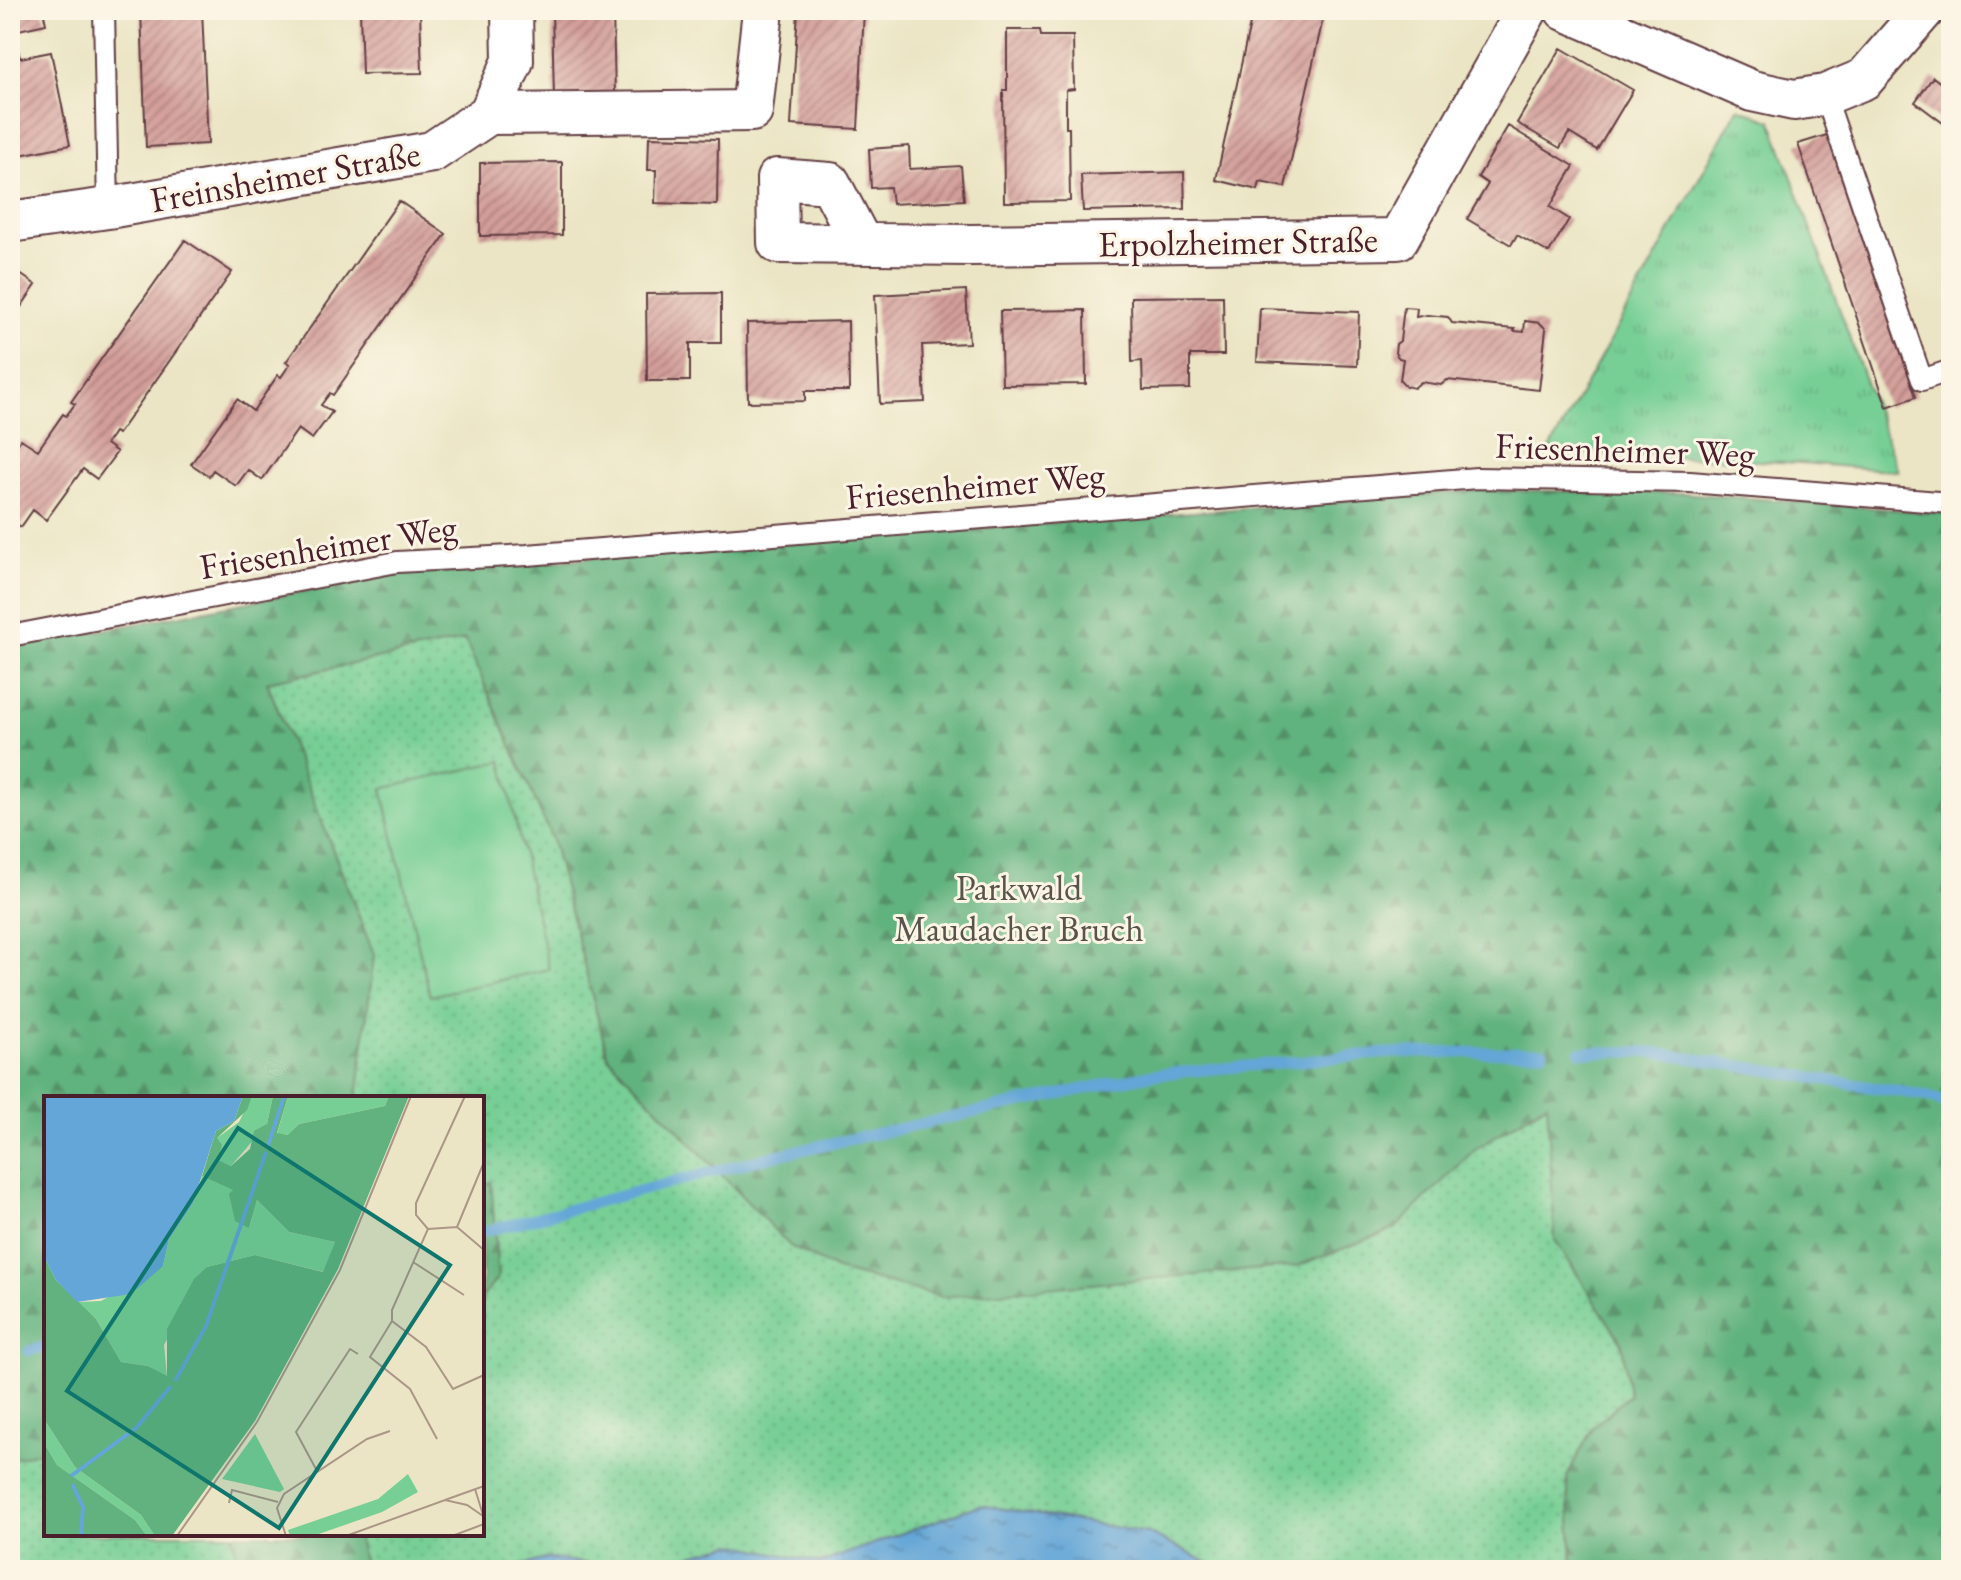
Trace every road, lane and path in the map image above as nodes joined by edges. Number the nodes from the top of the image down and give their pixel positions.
1 (104, 10) edge
2 (512, 10) edge
3 (763, 10) edge
4 (1527, 10) edge
5 (1565, 10) edge
6 (1924, 10) edge
7 (1825, 95) junction
8 (489, 114) junction
9 (108, 208) junction
10 (10, 222) edge
11 (862, 244) dead end
12 (1951, 370) edge
13 (1951, 503) edge
14 (10, 636) edge

1 - 9 lane
2 - 8 street
3 - 8 street
4 - 11 street, Erpolzheimer Straße
5 - 7 street
6 - 7 street
7 - 12 lane
8 - 9 street, Freinsheimer Straße
9 - 10 street, Freinsheimer Straße
13 - 14 lane, Friesenheimer Weg

